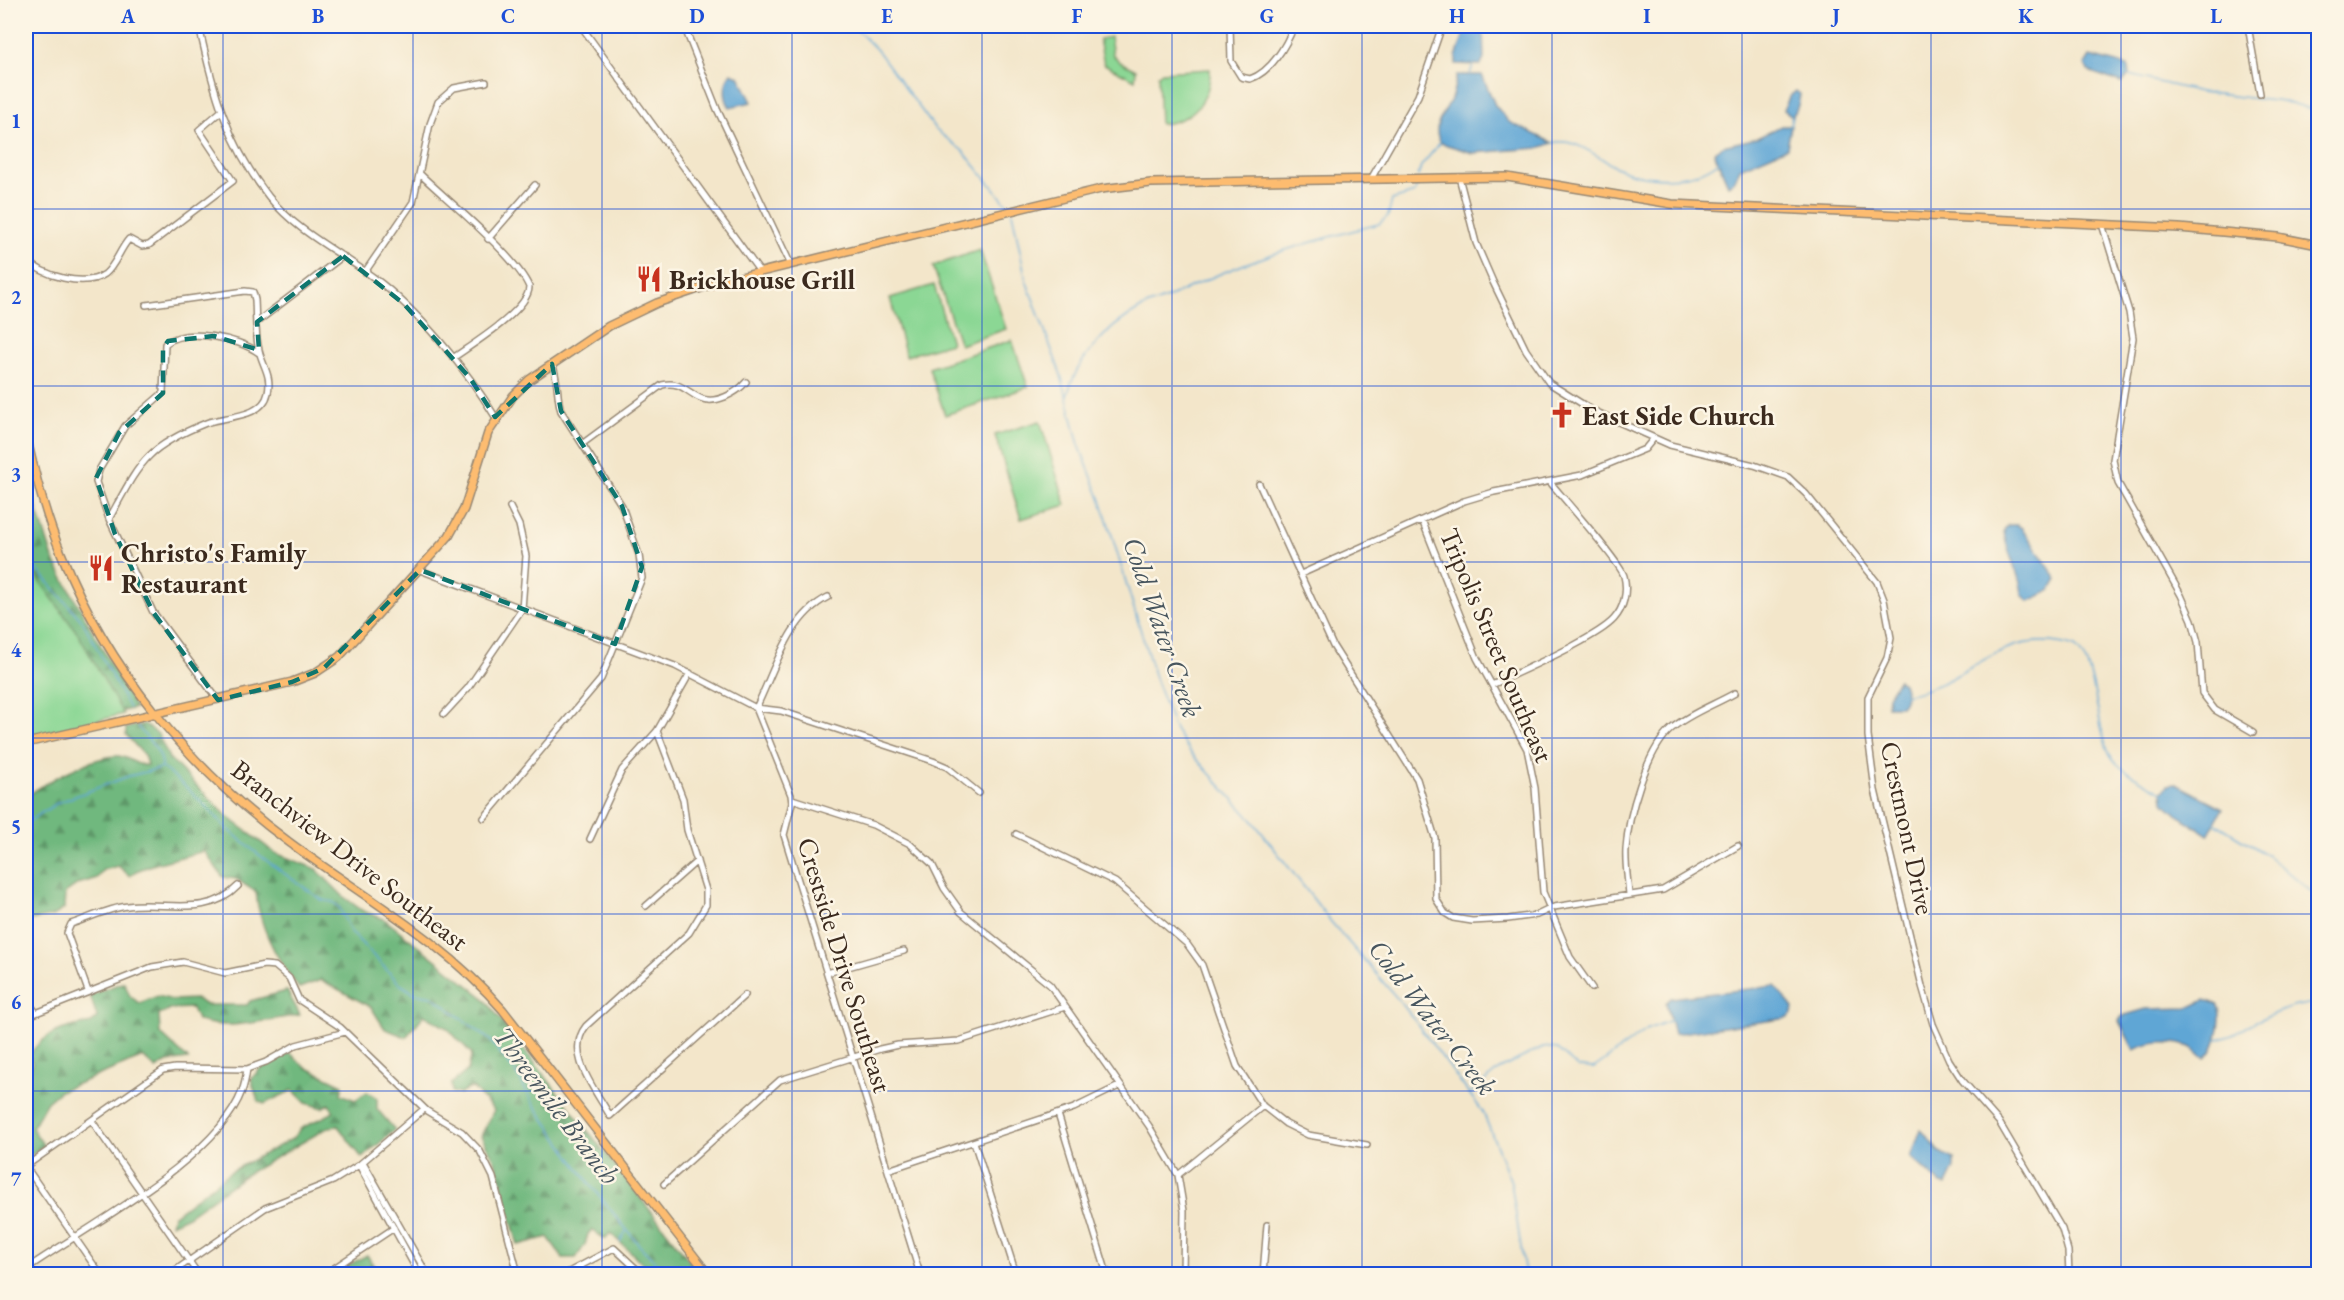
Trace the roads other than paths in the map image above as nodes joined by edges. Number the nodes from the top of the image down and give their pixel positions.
1 (199, 26) edge
2 (581, 26) edge
3 (684, 26) edge
4 (1230, 26) edge
5 (1294, 26) edge
6 (1442, 26) edge
7 (2248, 26) edge
8 (486, 82) dead end
9 (2260, 94) dead end
10 (220, 112) junction
11 (420, 174) junction
12 (1459, 177) junction
13 (1371, 179) junction
14 (535, 185) dead end
15 (2102, 224) junction
16 (488, 239) junction
17 (2319, 245) edge
18 (343, 256) junction
19 (26, 259) edge
20 (791, 265) junction
21 (365, 272) junction
22 (759, 272) junction
23 (146, 305) dead end
24 (257, 322) junction
25 (259, 353) junction
26 (453, 358) junction
27 (552, 364) junction
28 (746, 382) dead end
29 (495, 418) junction
30 (26, 435) edge
31 (1654, 438) junction
32 (582, 444) junction
33 (1550, 482) junction
34 (1258, 484) dead end
35 (510, 507) dead end
36 (109, 519) junction
37 (1422, 520) junction
38 (420, 570) junction
39 (1301, 574) junction
40 (828, 597) dead end
41 (522, 609) junction
42 (615, 644) junction
43 (690, 673) junction
44 (1492, 685) junction
45 (1736, 693) dead end
46 (218, 700) junction
47 (756, 708) junction
48 (444, 714) dead end
49 (156, 715) junction
50 (657, 731) junction
51 (2253, 732) dead end
52 (26, 743) edge
53 (979, 793) dead end
54 (792, 799) junction
55 (484, 818) dead end
56 (1016, 834) dead end
57 (590, 839) dead end
58 (1738, 846) dead end
59 (697, 861) junction
60 (238, 886) dead end
61 (1629, 895) junction
62 (646, 906) dead end
63 (1549, 910) junction
64 (904, 951) dead end
65 (827, 973) junction
66 (1592, 988) dead end
67 (88, 991) junction
68 (745, 995) dead end
69 (26, 1000) edge
70 (1065, 1007) junction
71 (35, 1011) junction
72 (26, 1017) edge
73 (345, 1032) junction
74 (853, 1057) junction
75 (247, 1069) junction
76 (1119, 1086) junction
77 (1263, 1106) junction
78 (424, 1109) junction
79 (1058, 1114) junction
80 (92, 1121) junction
81 (974, 1142) junction
82 (1367, 1145) dead end
83 (361, 1163) junction
84 (26, 1167) edge
85 (888, 1170) junction
86 (1178, 1175) junction
87 (664, 1184) dead end
88 (141, 1192) junction
89 (1267, 1225) dead end
90 (396, 1227) junction
91 (74, 1237) junction
92 (189, 1262) junction
93 (26, 1269) edge
94 (100, 1275) edge
95 (170, 1275) edge
96 (198, 1275) edge
97 (325, 1275) edge
98 (419, 1275) edge
99 (427, 1275) edge
100 (518, 1275) edge
101 (565, 1275) edge
102 (642, 1275) edge
103 (708, 1275) edge
104 (920, 1275) edge
105 (1016, 1275) edge
106 (1107, 1275) edge
107 (1183, 1275) edge
108 (1263, 1275) edge
109 (1906, 1275) edge
110 (1938, 1275) edge
111 (2069, 1275) edge

1 - 10 street
2 - 22 street
3 - 20 street
4 - 5 street
6 - 13 street
7 - 9 street
8 - 11 street
10 - 18 street
10 - 19 street
11 - 16 street
11 - 21 street
12 - 13 main road
12 - 15 main road
12 - 31 street, Crestmont Drive
13 - 20 main road
14 - 16 street
15 - 17 main road
15 - 51 street
16 - 26 street
18 - 21 street
18 - 24 street
20 - 22 main road
21 - 26 street
22 - 27 main road
23 - 24 street
24 - 25 street
25 - 36 street
25 - 36 street
26 - 29 street
27 - 29 main road
27 - 32 street
28 - 32 street
29 - 38 main road
30 - 49 main road, Branchview Drive Southeast
31 - 33 street
31 - 111 street, Crestmont Drive
32 - 42 street
33 - 37 street
33 - 44 street
34 - 39 street
35 - 41 street
36 - 46 street
37 - 39 street
37 - 44 street, Tripolis Street Southeast
38 - 41 street
38 - 46 main road
39 - 63 street
40 - 47 street
41 - 42 street
41 - 48 street
42 - 43 street
42 - 55 street
43 - 47 street
43 - 50 street
44 - 63 street, Tripolis Street Southeast
45 - 61 street
46 - 49 main road
47 - 53 street
47 - 54 street
49 - 52 main road
49 - 103 main road, Branchview Drive Southeast
50 - 57 street
50 - 59 street
54 - 65 street, Crestside Drive Southeast
54 - 70 street
56 - 77 street
58 - 61 street
59 - 62 street
59 - 68 street
60 - 67 street
61 - 63 street
63 - 66 street, Tripolis Street Southeast
64 - 65 street
65 - 74 street, Crestside Drive Southeast
67 - 71 street
67 - 73 street
69 - 71 street
70 - 74 street
70 - 76 street
71 - 72 street
73 - 75 street
73 - 78 street
74 - 85 street, Crestside Drive Southeast
74 - 87 street
75 - 80 street
75 - 88 street
76 - 79 street
76 - 86 street
77 - 82 street
77 - 86 street
78 - 83 street
78 - 100 street
79 - 81 street
79 - 106 street
80 - 84 street
80 - 88 street
81 - 85 street
81 - 105 street
83 - 90 street
83 - 92 street
84 - 91 street
85 - 104 street, Crestside Drive Southeast
86 - 107 street
88 - 91 street
88 - 92 street
89 - 108 street
90 - 97 street
90 - 98 street
90 - 99 street
91 - 93 street
91 - 94 street
92 - 95 street
92 - 96 street
101 - 102 street
109 - 110 street

